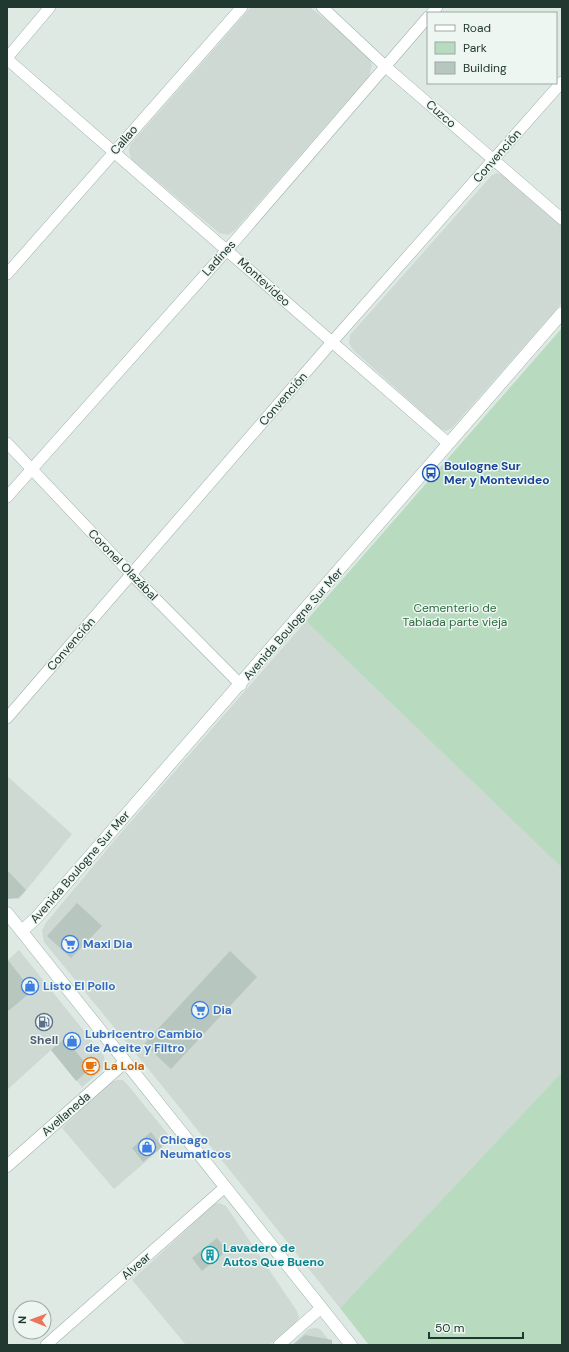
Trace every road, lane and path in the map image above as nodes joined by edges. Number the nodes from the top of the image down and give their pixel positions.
1 (50, 7) edge
2 (242, 7) edge
3 (322, 7) edge
4 (427, 18) edge
5 (7, 58) edge
6 (386, 67) junction
7 (562, 82) edge
8 (114, 152) junction
9 (494, 160) junction
10 (562, 219) edge
11 (227, 250) junction
12 (7, 274) edge
13 (562, 313) edge
14 (332, 342) junction
15 (448, 443) junction
16 (7, 444) edge
17 (32, 469) junction
18 (7, 497) edge
19 (132, 574) junction
20 (241, 685) junction
21 (7, 718) edge
22 (7, 914) edge
23 (22, 931) junction
24 (126, 1062) junction
25 (7, 1166) edge
26 (225, 1187) junction
27 (321, 1308) junction
28 (46, 1345) edge
29 (279, 1345) edge
30 (351, 1345) edge

1 - 5 street
2 - 8 street, Callao
3 - 6 street, Cuzco
4 - 6 street, Ladines
5 - 8 street, Montevideo
6 - 9 street, Cuzco
6 - 11 street, Ladines
7 - 9 street, Convención
8 - 11 street, Montevideo
8 - 12 street, Callao
9 - 10 street, Cuzco
9 - 14 street, Convención
11 - 14 street, Montevideo
11 - 17 street, Ladines
13 - 15 main road, Avenida Boulogne Sur Mer
14 - 15 street, Montevideo
14 - 19 street, Convención
15 - 20 main road, Avenida Boulogne Sur Mer
16 - 17 street, Coronel Olazábal
17 - 18 street, Ladines
17 - 19 street, Coronel Olazábal
19 - 20 street, Coronel Olazábal
19 - 21 street, Convención
20 - 23 main road, Avenida Boulogne Sur Mer
22 - 23 main road
23 - 24 main road
24 - 25 main road, Avellaneda
24 - 26 main road
26 - 27 main road
26 - 28 street, Alvear
27 - 29 street
27 - 30 main road

